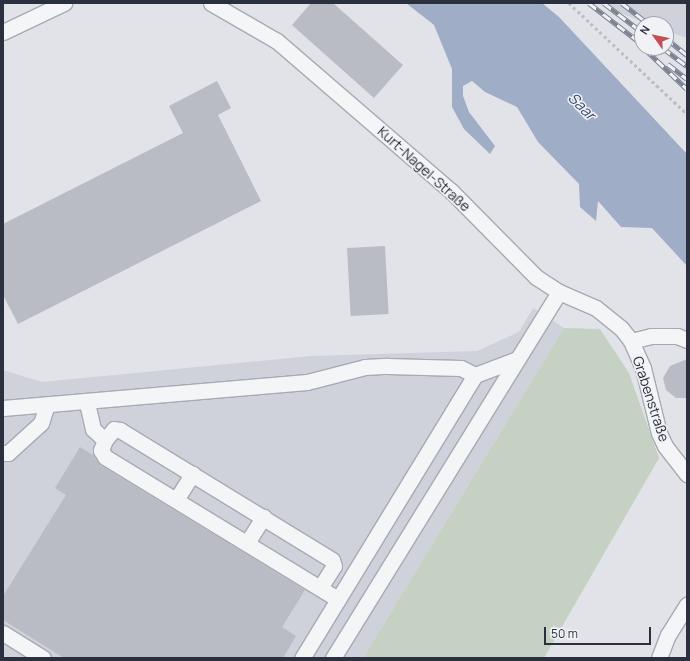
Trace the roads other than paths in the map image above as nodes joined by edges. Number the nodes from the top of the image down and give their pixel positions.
1 (64, 3) edge
2 (212, 3) edge
3 (3, 32) edge
4 (559, 292) junction
5 (687, 340) edge
6 (631, 341) junction
7 (515, 360) junction
8 (475, 375) junction
9 (87, 403) junction
10 (47, 405) junction
11 (3, 408) edge
12 (105, 440) junction
13 (3, 453) edge
14 (192, 474) junction
15 (687, 474) edge
16 (176, 500) junction
17 (263, 517) junction
18 (247, 543) junction
19 (320, 588) junction
20 (338, 599) junction
21 (687, 605) edge
22 (3, 633) edge
23 (43, 658) edge
24 (302, 658) edge
25 (333, 658) edge
26 (659, 658) edge

1 - 3 street
2 - 4 street, Kurt-Nagel-Straße
4 - 6 street, Kurt-Nagel-Straße
4 - 7 street
5 - 6 street
6 - 15 street, Grabenstraße
7 - 8 street
7 - 25 street
8 - 9 street
8 - 20 street
9 - 10 street
9 - 12 street
10 - 11 street
10 - 13 street
12 - 14 street
12 - 16 street
14 - 16 street
14 - 17 street
16 - 18 street
17 - 18 street
17 - 19 street
18 - 19 street
19 - 20 street
20 - 24 street
21 - 26 street
22 - 23 street

